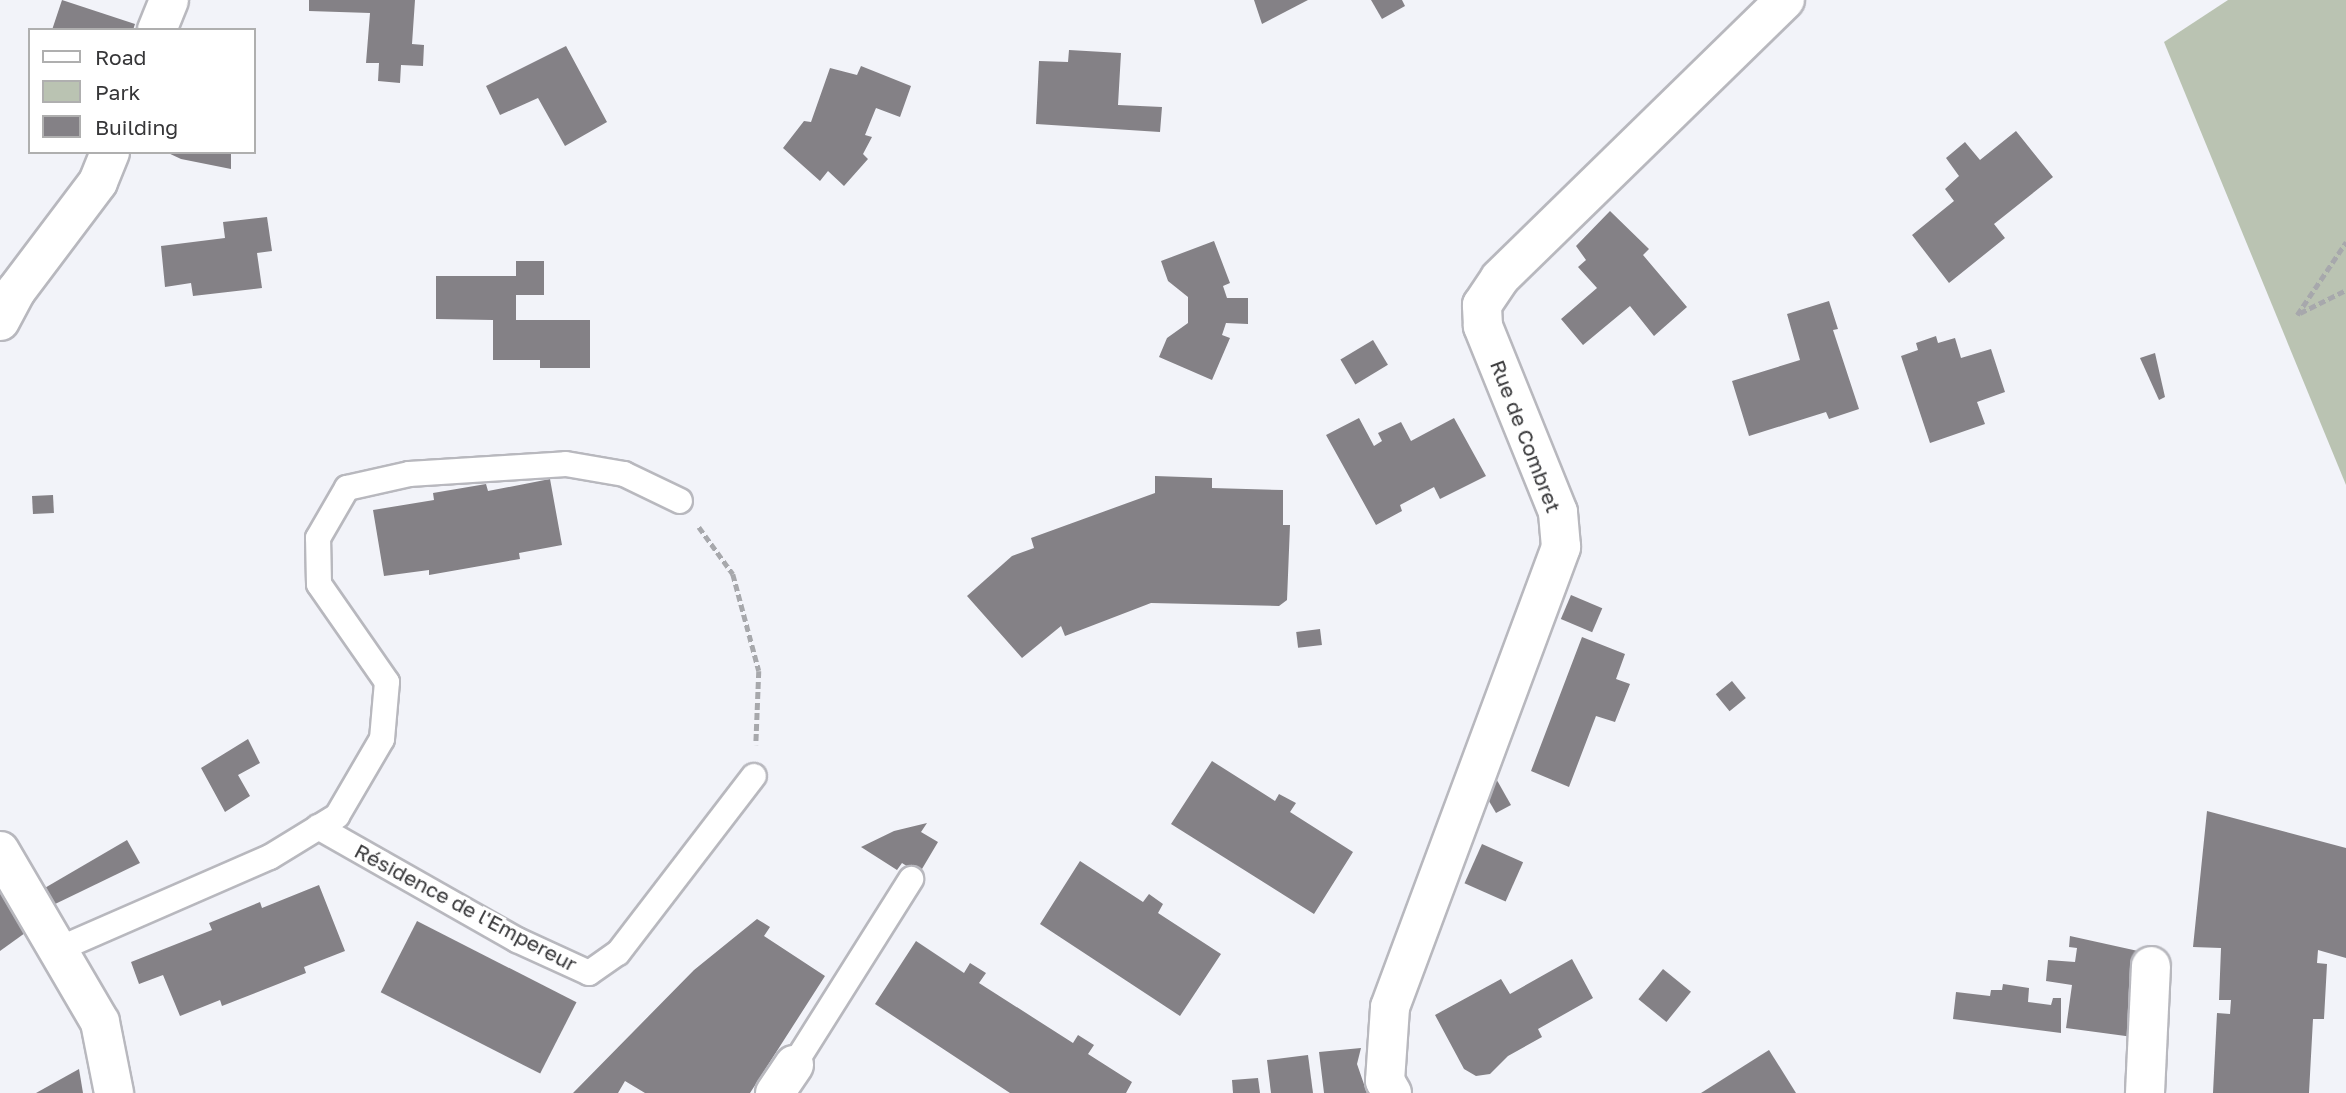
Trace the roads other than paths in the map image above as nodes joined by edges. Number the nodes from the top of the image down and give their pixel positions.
1 (169, 0) edge
2 (1785, 0) edge
3 (158, 28) edge
4 (109, 154) edge
5 (0, 321) edge
6 (680, 501) road end
7 (754, 776) road end
8 (318, 827) junction
9 (0, 851) edge
10 (911, 879) dead end
11 (59, 949) junction
12 (2151, 966) dead end
13 (784, 1079) edge
14 (114, 1093) edge
15 (1392, 1093) edge
16 (2145, 1093) edge

1 - 3 street
2 - 15 street, Rue de Combret
4 - 5 street
6 - 8 lane
7 - 8 lane, Résidence de l'Empereur
8 - 11 lane
9 - 11 street
10 - 13 lane
11 - 14 street
12 - 16 street

